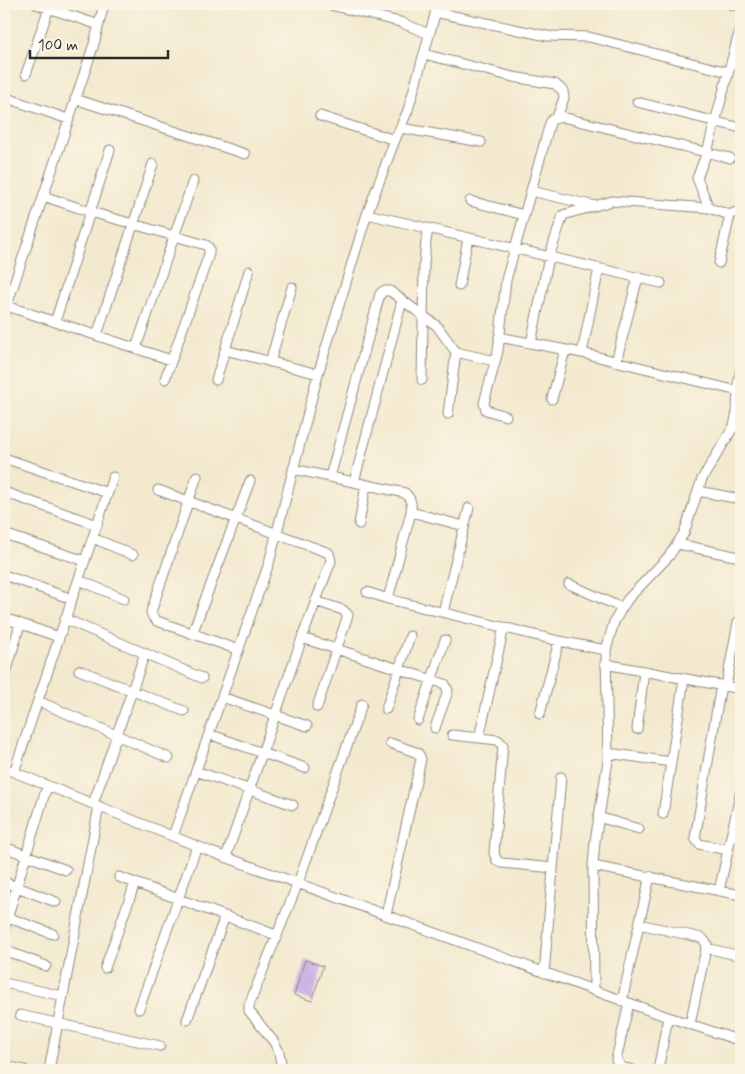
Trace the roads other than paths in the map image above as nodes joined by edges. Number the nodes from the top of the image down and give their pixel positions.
1 (6, 4) edge
2 (36, 4) edge
3 (104, 4) edge
4 (326, 4) edge
5 (729, 4) edge
6 (741, 7) edge
7 (49, 8) junction
8 (437, 8) edge
9 (4, 11) edge
10 (99, 25) junction
11 (741, 26) edge
12 (430, 34) junction
13 (424, 54) junction
14 (728, 72) junction
15 (26, 74) dead end
16 (4, 97) edge
17 (75, 99) junction
18 (637, 102) dead end
19 (320, 116) dead end
20 (557, 117) junction
21 (68, 119) junction
22 (715, 121) junction
23 (401, 128) junction
24 (741, 128) edge
25 (395, 140) junction
26 (481, 142) dead end
27 (110, 150) dead end
28 (706, 152) junction
29 (245, 154) dead end
30 (730, 158) dead end
31 (153, 164) dead end
32 (193, 180) dead end
33 (531, 192) junction
34 (43, 196) junction
35 (470, 201) dead end
36 (595, 206) junction
37 (709, 208) junction
38 (91, 212) junction
39 (367, 214) junction
40 (741, 214) edge
41 (524, 215) junction
42 (730, 215) junction
43 (134, 224) junction
44 (428, 228) junction
45 (174, 236) junction
46 (468, 238) junction
47 (514, 248) junction
48 (550, 257) junction
49 (719, 263) dead end
50 (599, 268) junction
51 (249, 272) dead end
52 (638, 277) junction
53 (661, 283) dead end
54 (459, 286) dead end
55 (292, 287) dead end
56 (402, 301) junction
57 (5, 308) edge
58 (422, 316) junction
59 (56, 322) junction
60 (97, 335) junction
61 (499, 337) junction
62 (531, 343) junction
63 (136, 348) junction
64 (225, 350) junction
65 (566, 350) junction
66 (456, 352) junction
67 (582, 353) junction
68 (171, 360) junction
69 (495, 361) junction
70 (270, 362) junction
71 (616, 362) junction
72 (741, 369) edge
73 (318, 374) junction
74 (164, 379) dead end
75 (216, 380) dead end
76 (422, 380) dead end
77 (738, 391) junction
78 (552, 399) dead end
79 (448, 414) dead end
80 (506, 416) dead end
81 (738, 426) edge
82 (4, 458) edge
83 (293, 468) junction
84 (197, 476) dead end
85 (114, 477) dead end
86 (330, 477) junction
87 (250, 480) dead end
88 (354, 482) junction
89 (366, 485) junction
90 (158, 490) dead end
91 (698, 491) junction
92 (4, 492) edge
93 (108, 493) junction
94 (740, 499) dead end
95 (189, 500) junction
96 (469, 508) dead end
97 (411, 512) junction
98 (236, 518) junction
99 (359, 524) dead end
100 (97, 525) junction
101 (464, 526) junction
102 (4, 534) edge
103 (277, 534) junction
104 (93, 538) junction
105 (678, 544) junction
106 (133, 555) dead end
107 (734, 556) dead end
108 (85, 561) junction
109 (4, 575) edge
110 (79, 580) junction
111 (569, 584) dead end
112 (367, 592) dead end
113 (72, 599) junction
114 (124, 599) dead end
115 (388, 599) junction
116 (315, 601) junction
117 (622, 608) junction
118 (443, 612) junction
119 (4, 618) edge
120 (66, 619) junction
121 (738, 622) dead end
122 (20, 624) junction
123 (504, 627) junction
124 (192, 634) junction
125 (410, 636) dead end
126 (59, 637) junction
127 (302, 638) junction
128 (444, 640) dead end
129 (559, 641) junction
130 (337, 649) junction
131 (239, 650) junction
132 (606, 650) junction
133 (145, 653) junction
134 (605, 664) junction
135 (79, 670) dead end
136 (399, 670) junction
137 (644, 672) junction
138 (202, 678) dead end
139 (684, 679) junction
140 (4, 680) edge
141 (431, 680) junction
142 (723, 686) junction
143 (741, 689) edge
144 (132, 690) junction
145 (222, 697) junction
146 (38, 701) junction
147 (362, 704) dead end
148 (317, 707) dead end
149 (386, 709) dead end
150 (184, 711) dead end
151 (540, 714) dead end
152 (274, 715) junction
153 (418, 720) dead end
154 (307, 726) dead end
155 (435, 728) dead end
156 (637, 729) dead end
157 (209, 734) junction
158 (117, 735) junction
159 (452, 735) dead end
160 (479, 738) junction
161 (390, 743) dead end
162 (262, 752) junction
163 (608, 753) junction
164 (169, 758) dead end
165 (671, 762) junction
166 (4, 768) edge
167 (305, 768) dead end
168 (14, 772) junction
169 (196, 772) junction
170 (561, 777) dead end
171 (47, 786) junction
172 (249, 790) junction
173 (741, 791) edge
174 (96, 805) junction
175 (293, 805) dead end
176 (663, 814) dead end
177 (598, 818) junction
178 (639, 829) dead end
179 (173, 836) junction
180 (197, 846) junction
181 (4, 848) edge
182 (728, 850) junction
183 (26, 856) junction
184 (226, 857) junction
185 (593, 866) junction
186 (553, 868) junction
187 (66, 870) dead end
188 (650, 876) junction
189 (119, 877) dead end
190 (4, 882) edge
191 (135, 883) junction
192 (298, 884) junction
193 (16, 887) junction
194 (719, 891) junction
195 (741, 895) edge
196 (178, 899) junction
197 (56, 902) dead end
198 (386, 915) junction
199 (225, 916) junction
200 (6, 917) edge
201 (639, 924) junction
202 (4, 929) edge
203 (53, 934) dead end
204 (276, 935) junction
205 (706, 948) junction
206 (4, 950) edge
207 (741, 956) edge
208 (46, 966) dead end
209 (105, 968) dead end
210 (544, 973) junction
211 (4, 983) edge
212 (594, 991) junction
213 (63, 996) junction
214 (625, 1002) junction
215 (140, 1009) dead end
216 (20, 1015) dead end
217 (668, 1017) junction
218 (187, 1020) dead end
219 (58, 1023) junction
220 (690, 1024) junction
221 (741, 1041) edge
222 (160, 1046) dead end
223 (4, 1066) edge
224 (24, 1070) edge
225 (49, 1070) edge
226 (282, 1070) edge
227 (633, 1070) edge
228 (658, 1070) edge

1 - 9 street
2 - 7 street
3 - 10 street
4 - 12 street
5 - 6 street
7 - 10 street
7 - 15 street
8 - 12 street
8 - 14 street
10 - 17 street
11 - 14 street
12 - 13 street
13 - 20 street
13 - 23 street
14 - 22 street
16 - 21 street
17 - 21 street
17 - 29 street
18 - 22 street
19 - 25 street
20 - 28 street
20 - 33 street
21 - 34 street
22 - 24 street
22 - 28 street
23 - 25 street
23 - 26 street
25 - 39 street
27 - 38 street
28 - 30 street
28 - 37 street
31 - 43 street
32 - 45 street
33 - 36 street
33 - 41 street
34 - 38 street
34 - 57 street
35 - 41 street
36 - 37 street
36 - 48 street
37 - 42 street
38 - 43 street
38 - 59 street
39 - 44 street
39 - 73 street
40 - 42 street
41 - 47 street
42 - 49 street
43 - 45 street
43 - 60 street
44 - 46 street
44 - 58 street
45 - 63 street
45 - 68 street
46 - 47 street
46 - 54 street
47 - 48 street
47 - 61 street
48 - 50 street
48 - 62 street
50 - 52 street
50 - 67 street
51 - 64 street
52 - 53 street
52 - 71 street
55 - 70 street
56 - 58 street
56 - 86 street
56 - 88 street
57 - 59 street
58 - 66 street
58 - 76 street
59 - 60 street
60 - 63 street
61 - 62 street
61 - 69 street
62 - 65 street
63 - 68 street
64 - 70 street
64 - 75 street
65 - 67 street
65 - 78 street
66 - 69 street
66 - 79 street
67 - 71 street
68 - 74 street
69 - 80 street
70 - 73 street
71 - 77 street
72 - 77 street
73 - 83 street
77 - 81 street
81 - 91 street
82 - 93 street
83 - 86 street
83 - 103 street
84 - 95 street
85 - 93 street
86 - 88 street
87 - 98 street
88 - 89 street
89 - 97 street
89 - 99 street
90 - 95 street
91 - 94 street
91 - 105 street
92 - 100 street
93 - 100 street
95 - 98 street
95 - 124 street
96 - 101 street
97 - 101 street
97 - 115 street
98 - 103 street
98 - 124 street
100 - 104 street
101 - 118 street
102 - 108 street
103 - 116 street
103 - 131 street
104 - 106 street
104 - 108 street
105 - 107 street
105 - 117 street
108 - 110 street
109 - 113 street
110 - 113 street
110 - 114 street
111 - 117 street
112 - 115 street
113 - 120 street
115 - 118 street
116 - 127 street
116 - 130 street
117 - 132 street
118 - 123 street
119 - 122 street
120 - 126 street
120 - 133 street
121 - 142 street
122 - 126 street
122 - 140 street
123 - 129 street
123 - 160 street
124 - 131 street
125 - 136 street
126 - 146 street
127 - 130 street
127 - 152 street
128 - 141 street
129 - 132 street
129 - 151 street
130 - 136 street
130 - 148 street
131 - 145 street
132 - 134 street
133 - 138 street
133 - 144 street
134 - 137 street
134 - 163 street
135 - 144 street
136 - 141 street
136 - 149 street
137 - 139 street
137 - 156 street
139 - 142 street
139 - 165 street
141 - 153 street
141 - 155 street
142 - 143 street
142 - 182 street
144 - 150 street
144 - 158 street
145 - 152 street
145 - 157 street
146 - 158 street
146 - 168 street
147 - 192 street
152 - 154 street
152 - 162 street
157 - 162 street
157 - 169 street
158 - 164 street
158 - 174 street
159 - 160 street
160 - 186 street
161 - 198 street
162 - 167 street
162 - 172 street
163 - 165 street
163 - 177 street
165 - 176 street
166 - 168 street
168 - 171 street
169 - 172 street
169 - 179 street
170 - 186 street
171 - 174 street
171 - 183 street
172 - 175 street
172 - 184 street
173 - 182 street
174 - 179 street
174 - 213 street
177 - 178 street
177 - 185 street
179 - 180 street
180 - 184 street
180 - 196 street
181 - 183 street
182 - 194 street
183 - 187 street
183 - 193 street
184 - 192 street
185 - 188 street
185 - 212 street
186 - 210 street
188 - 194 street
188 - 201 street
189 - 191 street
190 - 193 street
191 - 196 street
191 - 209 street
192 - 198 street
192 - 204 street
193 - 197 street
193 - 200 street
194 - 195 street
196 - 199 street
196 - 215 street
198 - 210 street
199 - 204 street
199 - 218 street
200 - 202 street
200 - 203 street
201 - 205 street
201 - 214 street
204 - 226 street
205 - 207 street
205 - 220 street
206 - 208 street
210 - 212 street
211 - 213 street
212 - 214 street
213 - 219 street
214 - 217 street
214 - 227 street
216 - 219 street
217 - 220 street
217 - 228 street
219 - 222 street
219 - 225 street
220 - 221 street
223 - 224 street

